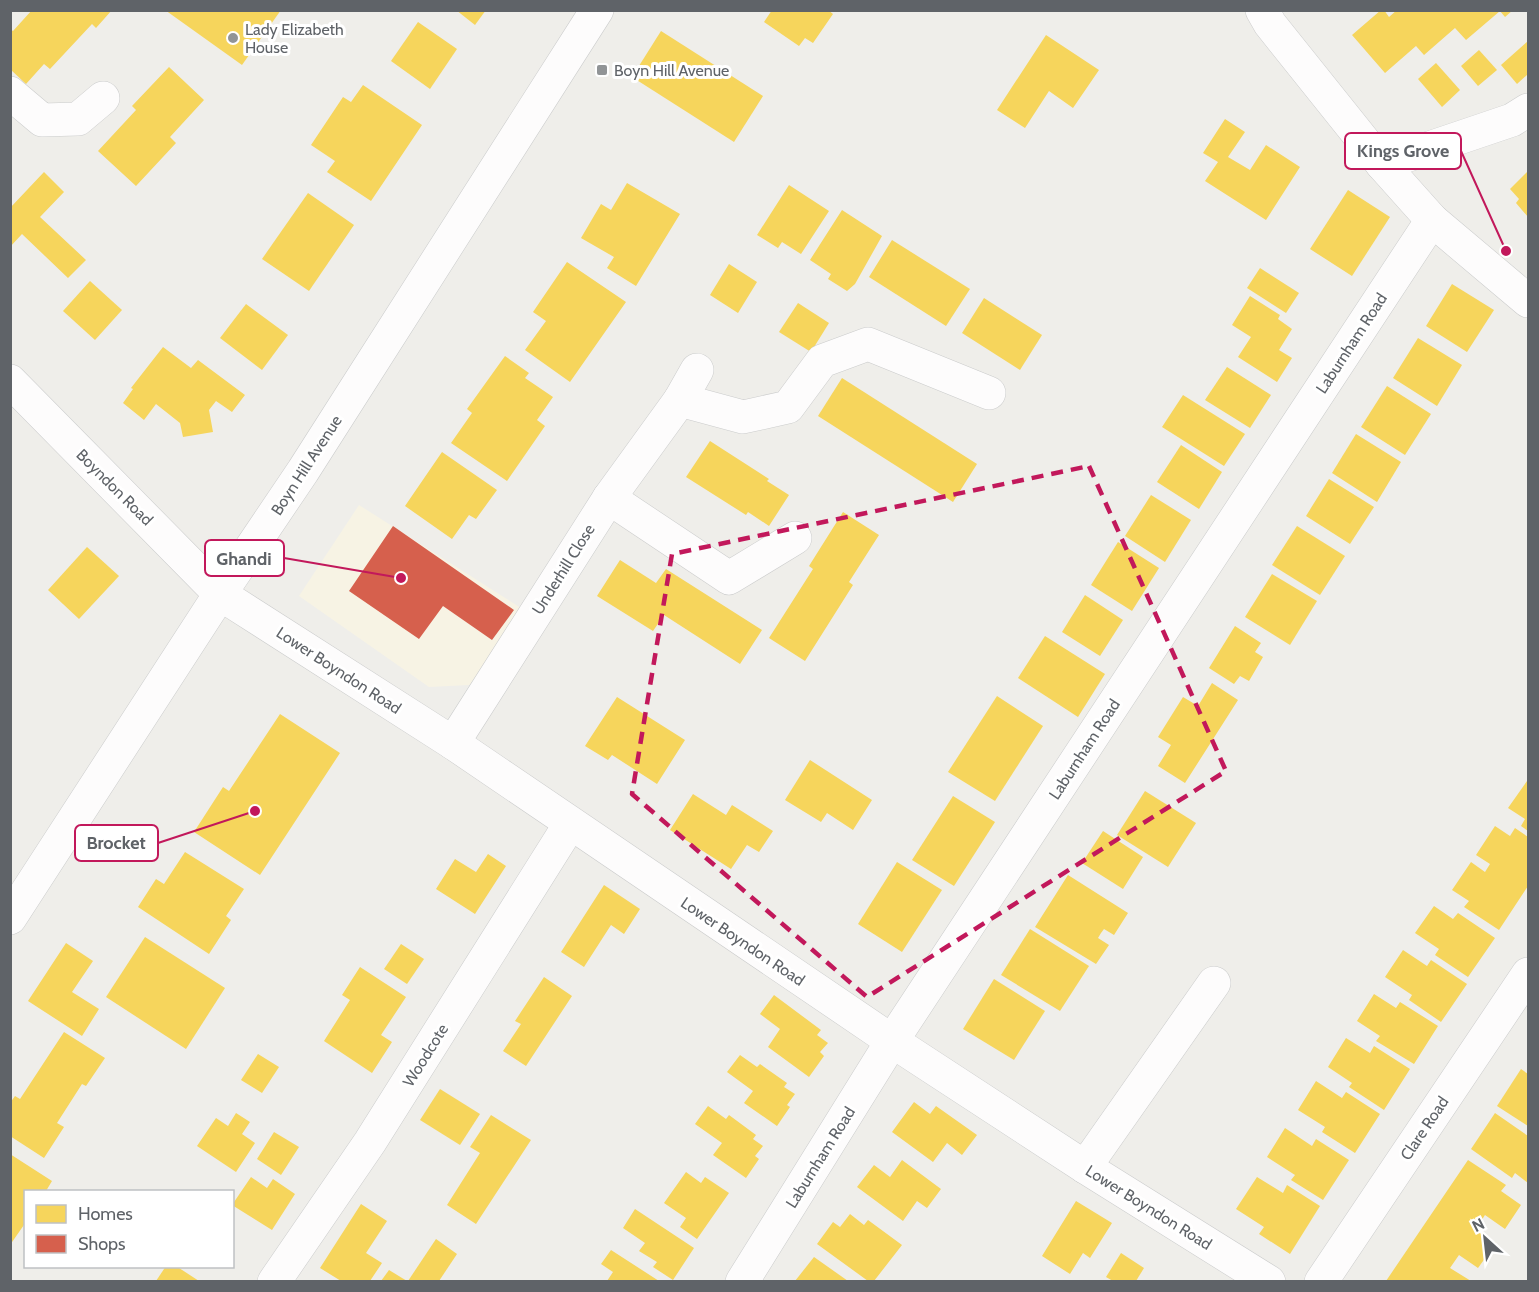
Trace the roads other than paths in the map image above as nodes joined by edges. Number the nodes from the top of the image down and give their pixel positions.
1 (1262, 10) edge
2 (585, 15) edge
3 (10, 93) edge
4 (103, 98) dead end
5 (1528, 110) edge
6 (1382, 164) junction
7 (1432, 220) junction
8 (1528, 301) edge
9 (697, 370) dead end
10 (10, 381) edge
11 (989, 393) dead end
12 (680, 400) junction
13 (609, 498) junction
14 (795, 538) dead end
15 (220, 594) junction
16 (453, 743) junction
17 (570, 824) junction
18 (10, 918) edge
19 (1528, 975) edge
20 (1214, 983) dead end
21 (892, 1041) junction
22 (1085, 1167) junction
23 (274, 1281) edge
24 (742, 1281) edge
25 (1269, 1281) edge
26 (1321, 1281) edge

1 - 6 street
2 - 15 street, Boyn Hill Avenue
3 - 4 street
5 - 6 street
6 - 7 street
7 - 8 street
7 - 21 street, Laburnham Road
9 - 12 street, Underhill Close
10 - 15 street, Boyndon Road
11 - 12 street
12 - 13 street, Underhill Close
13 - 14 street
13 - 16 street, Underhill Close
15 - 16 street, Lower Boyndon Road
15 - 18 street, Boyn Hill Avenue
16 - 17 street, Lower Boyndon Road
17 - 21 street, Lower Boyndon Road
17 - 23 street, Woodcote
19 - 26 street, Clare Road
20 - 22 street
21 - 22 street, Lower Boyndon Road
21 - 24 street, Laburnham Road
22 - 25 street, Lower Boyndon Road

